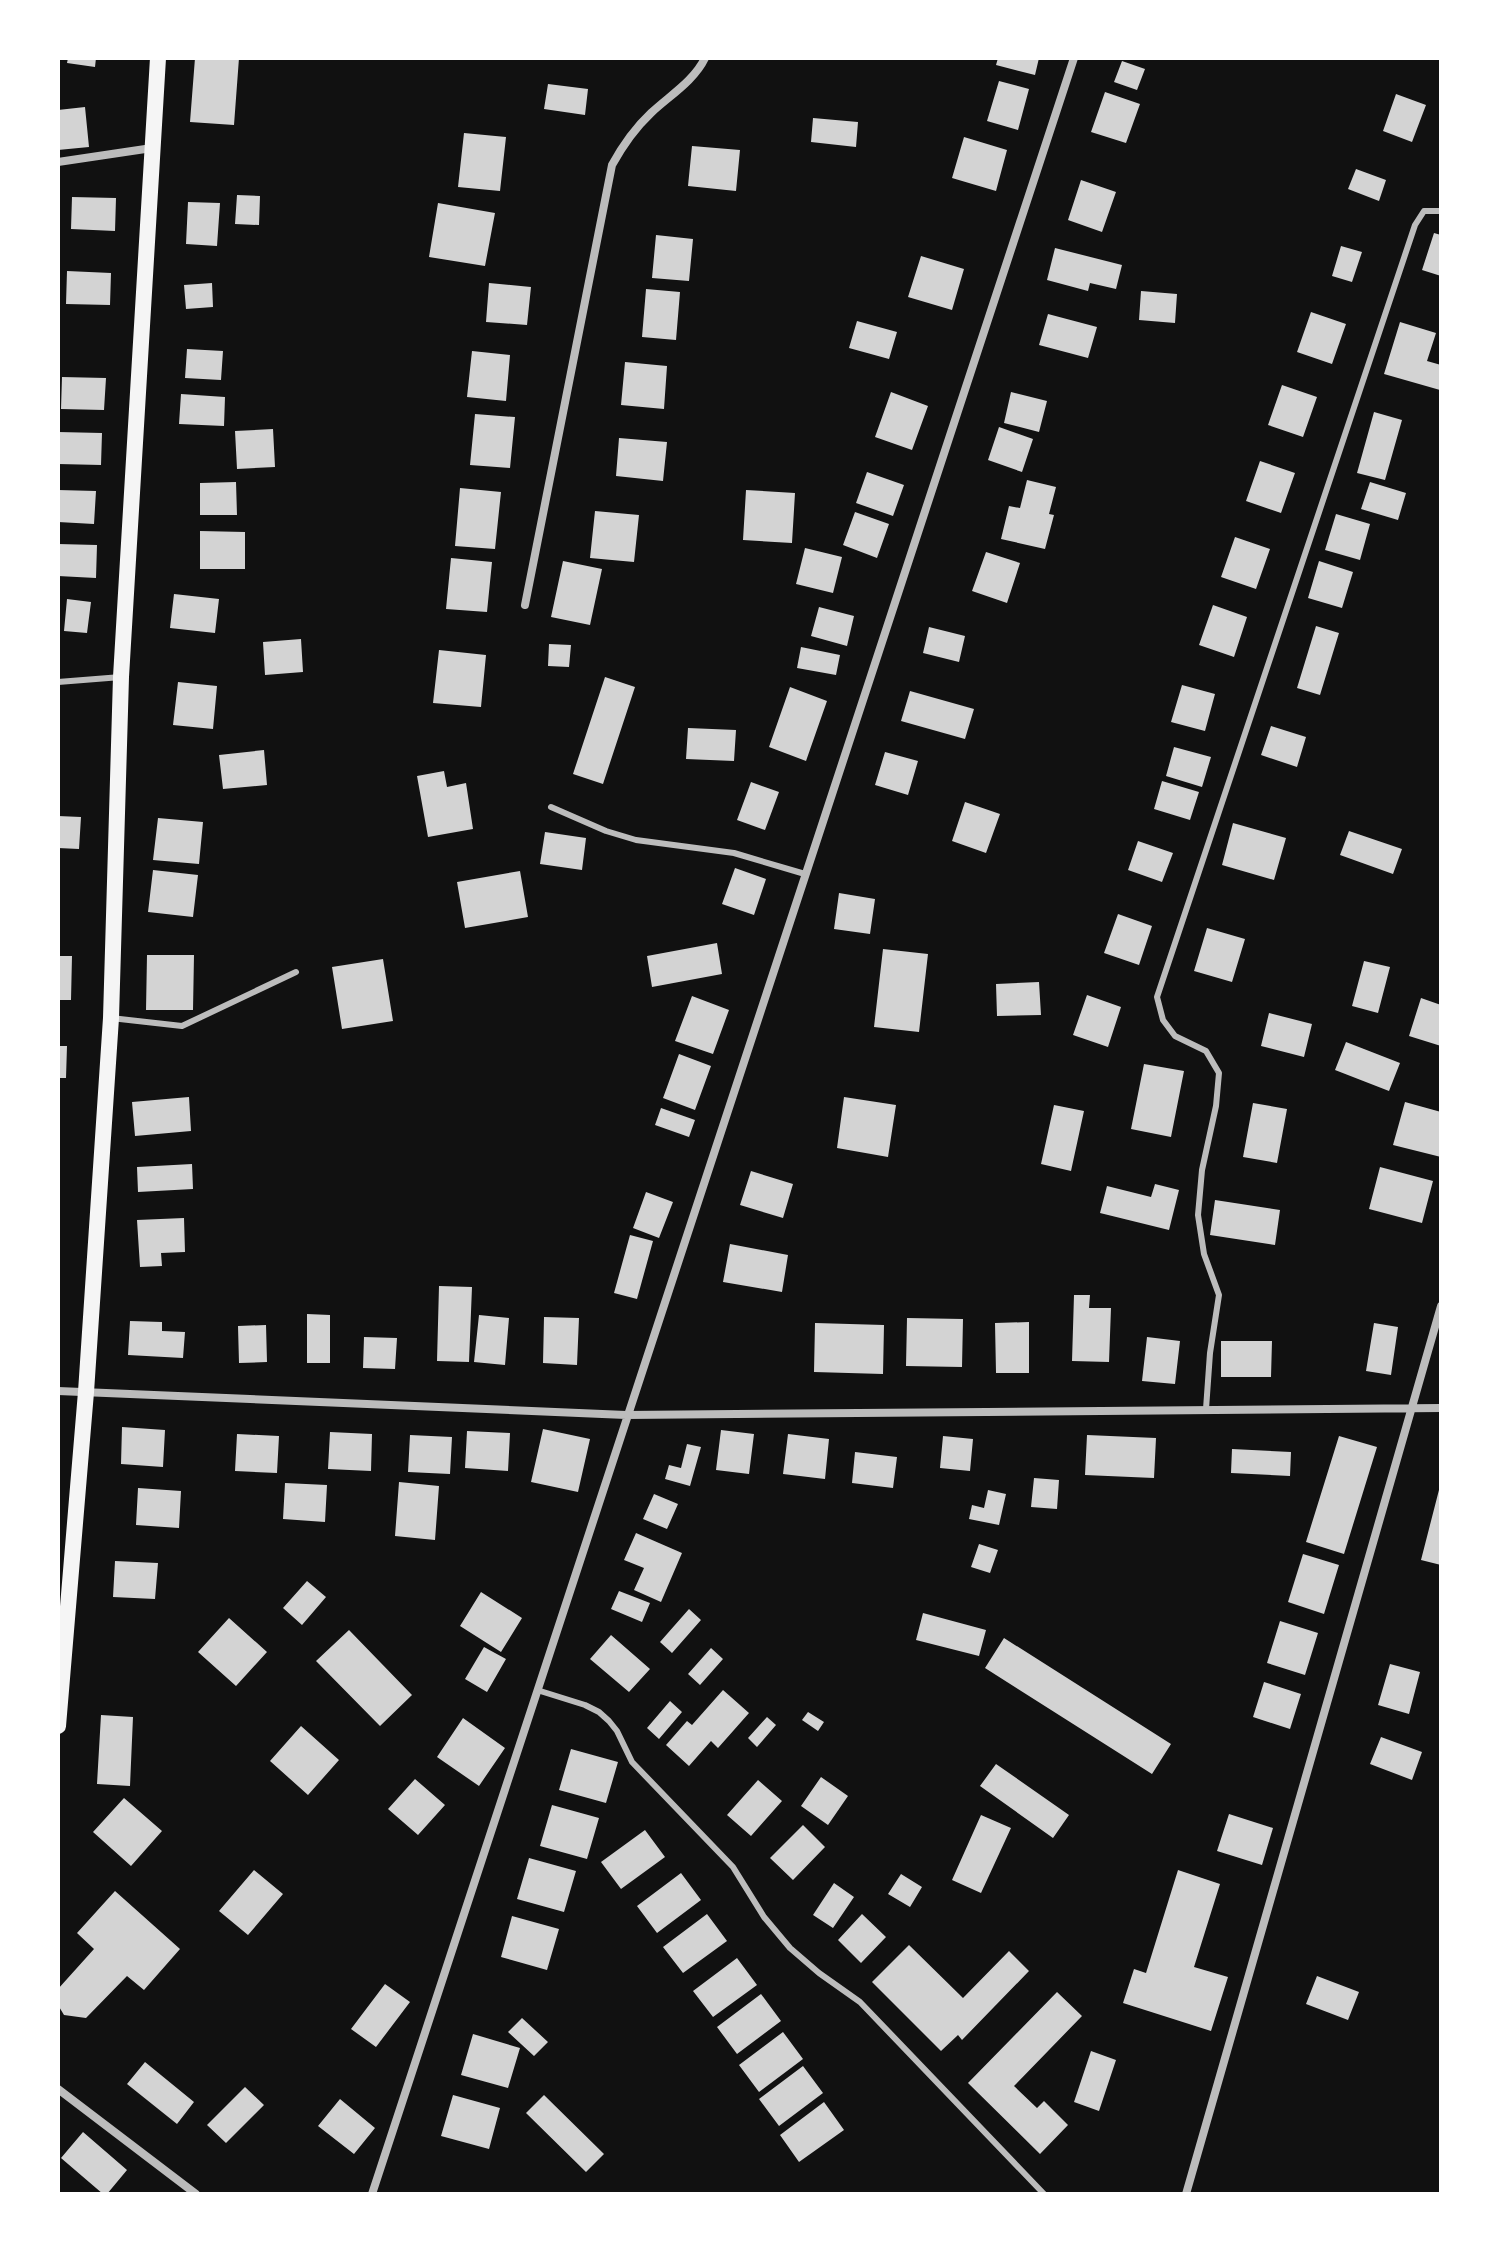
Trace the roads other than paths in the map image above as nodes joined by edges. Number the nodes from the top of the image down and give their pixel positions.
1 (158, 58) edge
2 (705, 58) edge
3 (1074, 58) edge
4 (152, 148) junction
5 (58, 162) edge
6 (1441, 211) edge
7 (525, 605) dead end
8 (121, 677) junction
9 (58, 682) edge
10 (551, 807) dead end
11 (805, 874) junction
12 (296, 972) dead end
13 (111, 1018) junction
14 (1441, 1306) edge
15 (58, 1391) edge
16 (86, 1392) junction
17 (1413, 1407) junction
18 (1441, 1408) edge
19 (1206, 1409) junction
20 (626, 1415) junction
21 (537, 1690) junction
22 (58, 1726) edge
23 (58, 2089) edge
24 (196, 2194) edge
25 (372, 2194) edge
26 (1044, 2194) edge
27 (1186, 2194) edge

1 - 4 main road
2 - 7 street
3 - 11 street
4 - 5 street
4 - 8 main road
6 - 19 lane
8 - 9 lane
8 - 13 main road
10 - 11 lane
11 - 20 street
12 - 13 lane
13 - 16 main road
14 - 17 street
15 - 16 street
16 - 20 street
16 - 22 main road
17 - 18 street
17 - 19 street
17 - 27 street
19 - 20 street
20 - 21 street
21 - 25 street
21 - 26 lane
23 - 24 street

